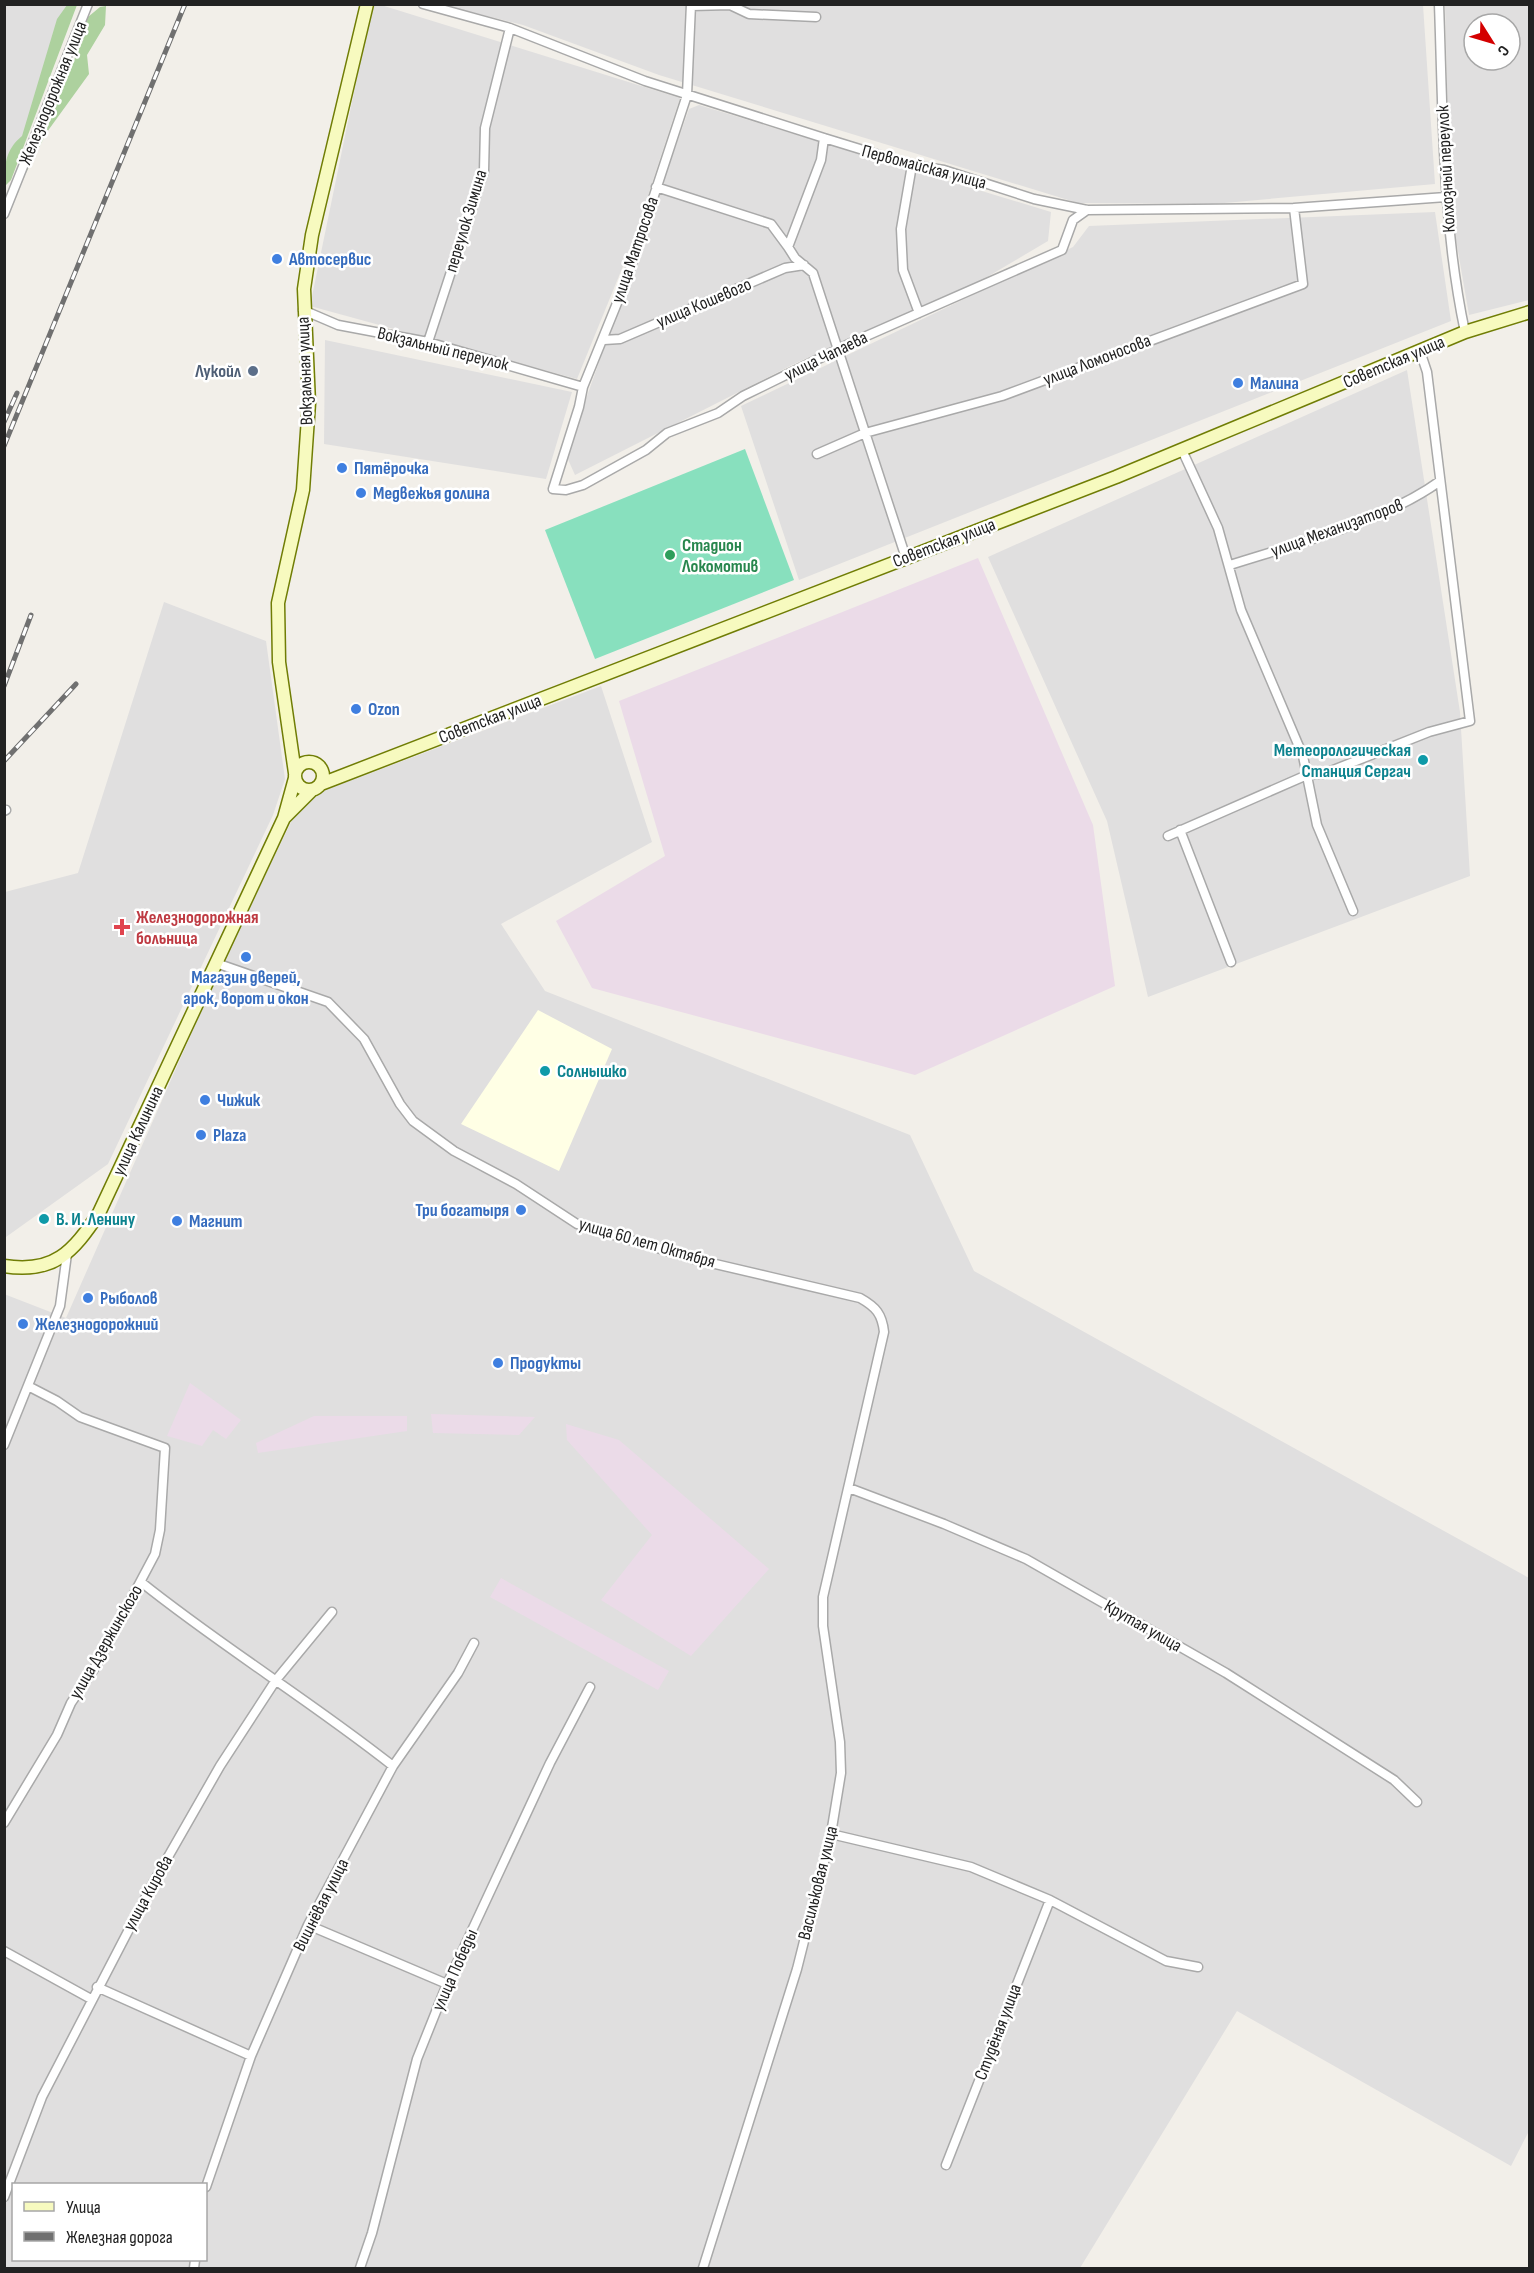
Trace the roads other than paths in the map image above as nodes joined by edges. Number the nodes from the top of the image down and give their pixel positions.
1 (87, 4) edge
2 (366, 4) edge
3 (423, 4) edge
4 (1439, 4) edge
5 (691, 5) edge
6 (816, 17) dead end
7 (510, 28) junction
8 (687, 95) junction
9 (824, 138) junction
10 (912, 165) junction
11 (656, 187) junction
12 (1446, 197) junction
13 (7, 199) edge
14 (1294, 208) junction
15 (1087, 210) junction
16 (4, 214) edge
17 (788, 247) junction
18 (804, 266) junction
19 (303, 310) junction
20 (1530, 312) edge
21 (919, 313) junction
22 (1465, 332) junction
23 (604, 340) junction
24 (428, 342) junction
25 (840, 351) junction
26 (1420, 351) junction
27 (583, 387) junction
28 (865, 433) junction
29 (1182, 450) junction
30 (817, 454) dead end
31 (1440, 481) junction
32 (553, 489) joint
33 (906, 558) junction
34 (1230, 565) junction
35 (290, 740) junction
36 (316, 765) junction
37 (356, 771) junction
38 (1306, 775) junction
39 (295, 776) junction
40 (316, 787) junction
41 (285, 818) junction
42 (1180, 830) junction
43 (1168, 836) dead end
44 (1353, 911) dead end
45 (1231, 962) dead end
46 (216, 963) junction
47 (67, 1254) junction
48 (4, 1266) edge
49 (28, 1386) junction
50 (4, 1445) edge
51 (849, 1488) junction
52 (141, 1582) junction
53 (332, 1612) dead end
54 (474, 1643) dead end
55 (276, 1680) junction
56 (590, 1686) dead end
57 (393, 1766) junction
58 (1418, 1802) dead end
59 (4, 1823) edge
60 (831, 1834) junction
61 (1050, 1900) junction
62 (308, 1925) junction
63 (4, 1951) edge
64 (1198, 1967) dead end
65 (447, 1984) junction
66 (97, 1988) junction
67 (91, 1999) junction
68 (251, 2056) junction
69 (946, 2164) dead end
70 (207, 2184) edge
71 (4, 2198) edge
72 (360, 2268) edge
73 (703, 2268) edge

1 - 13 street, Железнодорожная улица
2 - 19 main road, Вокзальная улица
3 - 7 street, Первомайская улица
4 - 12 street, Колхозный переулок
5 - 6 street, улица Матросова
5 - 8 street, улица Матросова
7 - 8 street, Первомайская улица
7 - 24 street, переулок Зимина
8 - 9 street, Первомайская улица
8 - 11 street, улица Матросова
9 - 10 street, Первомайская улица
9 - 17 street
10 - 15 street, Первомайская улица
10 - 21 street
11 - 17 street
11 - 23 street, улица Матросова
12 - 14 street, Первомайская улица
12 - 22 street, Колхозный переулок
13 - 16 street, Железнодорожная улица
14 - 15 street, Первомайская улица
14 - 28 street, улица Ломоносова
15 - 21 street, улица Чапаева
17 - 18 street
18 - 23 street, улица Кошевого
18 - 25 street
19 - 24 street, Вокзальный переулок
19 - 35 main road, Вокзальная улица
20 - 22 main road, Советская улица
21 - 25 street, улица Чапаева
22 - 26 main road, Советская улица
23 - 27 street, улица Матросова
24 - 27 street, Вокзальный переулок
25 - 28 street
25 - 32 street, улица Чапаева
26 - 29 main road, Советская улица
26 - 31 street
27 - 32 street, улица Матросова
28 - 30 street, улица Ломоносова
28 - 33 street
29 - 33 main road, Советская улица
29 - 34 street
31 - 34 street, улица Механизаторов
31 - 38 street
33 - 37 main road, Советская улица
34 - 38 street
35 - 36 main road
35 - 39 main road, Вокзальная улица
36 - 37 main road, Советская улица
36 - 39 main road
36 - 40 main road
37 - 40 main road, Советская улица
38 - 42 street
38 - 44 street
39 - 40 main road
39 - 41 main road
40 - 41 main road
41 - 46 main road, улица Калинина
42 - 43 street
42 - 45 street
46 - 47 main road, улица Калинина
46 - 51 street, улица 60 лет Октября
47 - 48 main road
47 - 49 street
49 - 50 street
49 - 52 street, улица Дзержинского
51 - 58 street, Крутая улица
51 - 60 street, Васильковая улица
52 - 55 street
52 - 59 street, улица Дзержинского
53 - 55 street, улица Кирова
54 - 57 street, Вишнёвая улица
55 - 57 street
55 - 66 street, улица Кирова
56 - 65 street, улица Победы
57 - 62 street, Вишнёвая улица
60 - 61 street
60 - 73 street, Васильковая улица
61 - 64 street
61 - 69 street, Студёная улица
62 - 65 street
62 - 68 street, Вишнёвая улица
63 - 67 street
65 - 72 street, улица Победы
66 - 67 street, улица Кирова
66 - 68 street
67 - 71 street, улица Кирова
68 - 70 street, Вишнёвая улица

